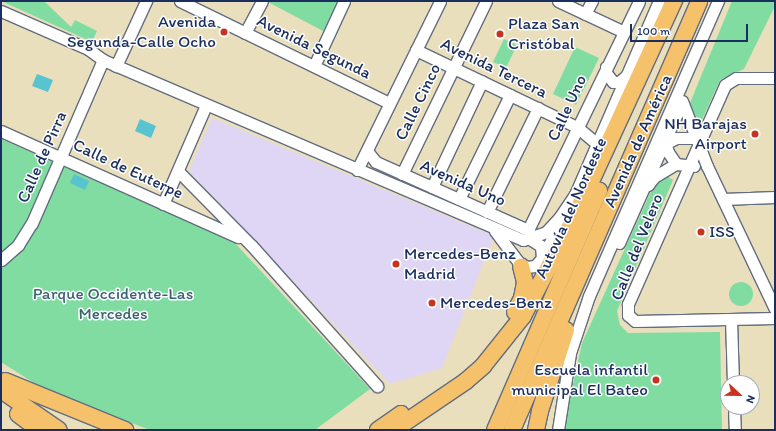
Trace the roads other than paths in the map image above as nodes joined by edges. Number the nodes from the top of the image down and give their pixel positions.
1 (146, 1) edge
2 (180, 1) edge
3 (262, 1) edge
4 (344, 1) edge
5 (440, 1) edge
6 (486, 1) edge
7 (558, 1) edge
8 (592, 1) edge
9 (638, 1) edge
10 (659, 1) edge
11 (674, 1) edge
12 (682, 1) edge
13 (699, 1) edge
14 (718, 1) edge
15 (722, 1) edge
16 (1, 12) edge
17 (585, 14) junction
18 (624, 32) junction
19 (245, 33) junction
20 (416, 50) junction
21 (103, 60) junction
22 (116, 66) junction
23 (314, 66) junction
24 (606, 67) junction
25 (454, 68) junction
26 (626, 76) junction
27 (775, 78) edge
28 (482, 81) junction
29 (510, 95) junction
30 (682, 101) junction
31 (389, 103) junction
32 (206, 104) junction
33 (538, 108) junction
34 (664, 125) junction
35 (577, 127) junction
36 (1, 131) edge
37 (697, 140) junction
38 (664, 143) junction
39 (597, 144) junction
40 (366, 151) junction
41 (61, 157) junction
42 (676, 164) junction
43 (707, 166) junction
44 (688, 167) junction
45 (645, 168) junction
46 (357, 170) junction
47 (178, 171) junction
48 (402, 174) junction
49 (432, 187) junction
50 (577, 191) junction
51 (641, 195) junction
52 (775, 197) edge
53 (459, 199) junction
54 (723, 199) junction
55 (164, 204) junction
56 (216, 210) junction
57 (487, 212) junction
58 (207, 223) junction
59 (493, 229) junction
60 (527, 237) junction
61 (241, 238) junction
62 (1, 260) edge
63 (518, 262) junction
64 (540, 262) junction
65 (576, 283) junction
66 (589, 296) junction
67 (775, 309) edge
68 (775, 318) edge
69 (731, 319) junction
70 (733, 375) edge
71 (2, 383) edge
72 (377, 386) dead end
73 (1, 401) edge
74 (734, 415) edge
75 (399, 426) edge
76 (39, 430) edge
77 (59, 430) edge
78 (101, 430) edge
79 (125, 430) edge
80 (378, 430) edge
81 (388, 430) edge
82 (495, 430) edge
83 (512, 430) edge
84 (536, 430) edge
85 (558, 430) edge
86 (735, 430) edge

1 - 22 street
2 - 19 street, Avenida Segunda
3 - 19 street
4 - 23 street
5 - 20 street
6 - 25 street, Calle Cinco
7 - 17 street
8 - 17 street
9 - 18 street, Calle Uno
10 - 26 street
11 - 75 highway
12 - 82 highway, Autovía del Nordeste
13 - 65 highway, Autovía del Nordeste
14 - 34 street, Avenida de América
15 - 30 street, Avenida de América
16 - 21 street
17 - 18 street
18 - 24 street, Calle Uno
19 - 23 street, Avenida Segunda
20 - 25 street, Avenida Tercera
20 - 31 street
21 - 22 street
21 - 41 street, Calle de Pirra
22 - 32 street
23 - 31 street, Avenida Segunda
24 - 26 street
24 - 35 street, Calle Uno
25 - 28 street, Avenida Tercera
25 - 48 street, Calle Cinco
26 - 39 street
27 - 37 street, Calle del Velero
28 - 29 street, Avenida Tercera
28 - 49 street
29 - 33 street, Avenida Tercera
29 - 53 street
30 - 37 street
30 - 38 street, Avenida de América
31 - 40 street
32 - 46 street
32 - 47 street
33 - 35 street, Avenida Tercera
33 - 57 street
34 - 38 street
34 - 45 street, Avenida de América
35 - 39 street, Avenida Tercera
35 - 60 street, Calle Uno
36 - 41 street, Calle de Euterpe
37 - 38 street
37 - 43 street
37 - 44 street, Calle del Velero
38 - 42 street
38 - 45 street
38 - 51 street, Avenida de América
39 - 50 street
40 - 46 street
40 - 48 street, Avenida Uno
41 - 55 street, Calle de Euterpe
41 - 62 street, Calle de Pirra
42 - 44 street
42 - 51 street
43 - 44 street
43 - 54 street
44 - 69 street, Calle del Velero
45 - 66 street, Avenida de América
46 - 59 street
47 - 55 street
47 - 56 street, Calle de Euterpe
48 - 49 street, Avenida Uno
49 - 53 street, Avenida Uno
50 - 60 street
50 - 64 street
51 - 66 street, Avenida de América
52 - 54 street
53 - 57 street, Avenida Uno
54 - 67 street
55 - 58 street, Calle de Euterpe
56 - 58 street
56 - 61 street, Calle de Euterpe
57 - 60 street, Avenida Uno
58 - 61 street, Calle de Euterpe
59 - 60 street
59 - 63 street
60 - 63 street
60 - 64 street
61 - 72 street, Calle de Euterpe
63 - 64 street
63 - 80 highway
65 - 83 highway, Autovía del Nordeste
65 - 84 highway
66 - 85 street, Avenida de América
68 - 69 street, Calle del Velero
69 - 70 street
71 - 77 highway
71 - 78 highway
71 - 79 highway
73 - 76 highway
74 - 86 street
75 - 81 highway

